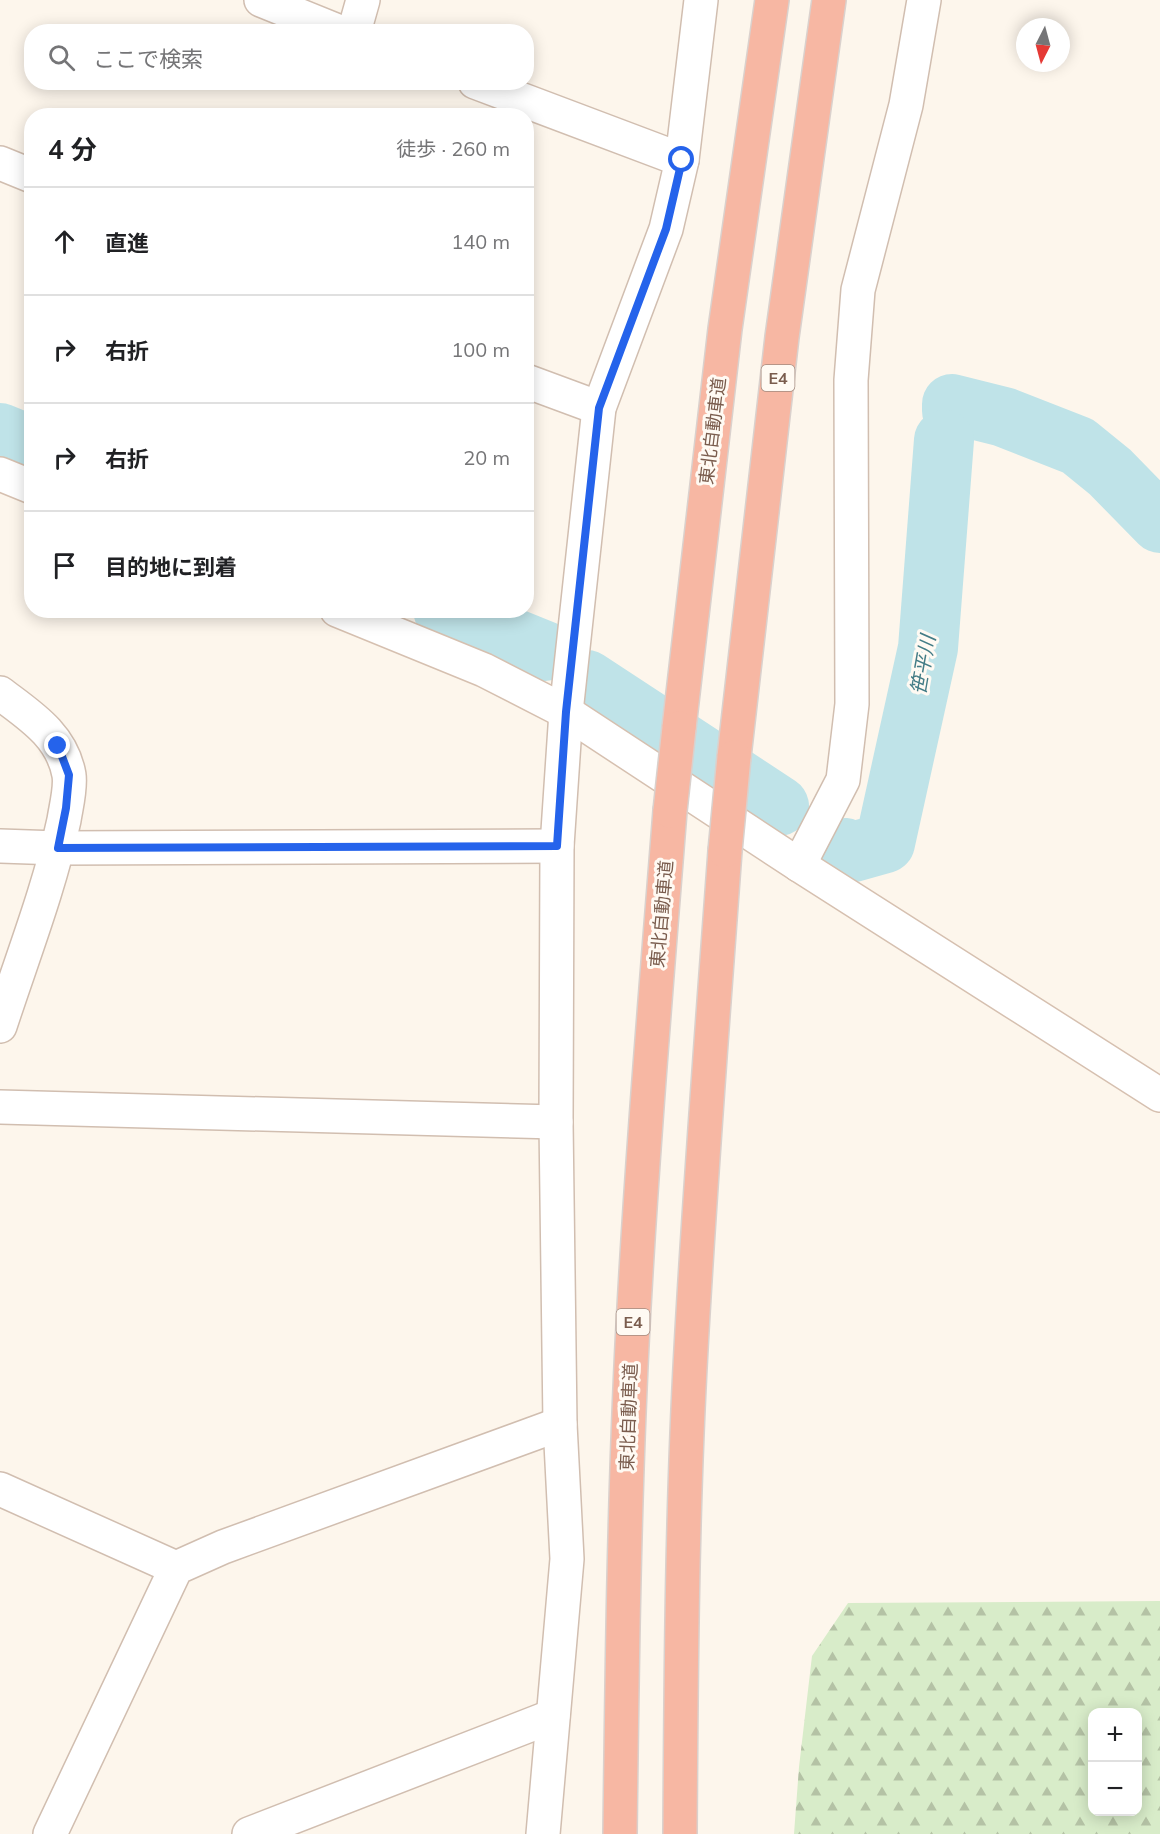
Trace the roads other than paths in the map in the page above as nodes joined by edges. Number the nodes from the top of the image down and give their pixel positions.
1 (261, 0) edge
2 (363, 0) edge
3 (701, 0) edge
4 (772, 0) edge
5 (829, 0) edge
6 (924, 0) edge
7 (320, 24) edge
8 (356, 24) edge
9 (496, 90) edge
10 (682, 160) junction
11 (0, 163) edge
12 (24, 173) edge
13 (534, 384) edge
14 (599, 408) junction
15 (0, 474) edge
16 (24, 484) edge
17 (357, 618) edge
18 (0, 693) edge
19 (566, 712) junction
20 (0, 846) edge
21 (557, 846) junction
22 (58, 848) junction
23 (799, 865) junction
24 (0, 1026) edge
25 (1160, 1095) edge
26 (0, 1107) edge
27 (556, 1122) junction
28 (560, 1424) junction
29 (0, 1488) edge
30 (176, 1568) junction
31 (553, 1716) junction
32 (50, 1834) edge
33 (249, 1834) edge
34 (543, 1834) edge
35 (621, 1834) edge
36 (680, 1834) edge

1 - 7 street
2 - 8 street
3 - 10 street
4 - 35 highway, 東北自動車道 / E4, bridge
5 - 36 highway, E4, bridge
6 - 23 street
9 - 10 street
10 - 14 street
11 - 12 street
13 - 14 street
14 - 19 street
15 - 16 street
17 - 19 street
18 - 22 street
19 - 21 street
19 - 23 street
20 - 22 street
21 - 22 street
21 - 27 street
22 - 24 street
23 - 25 street
26 - 27 street
27 - 28 street
28 - 30 street
28 - 31 street
29 - 30 street
30 - 32 street
31 - 33 street
31 - 34 street

